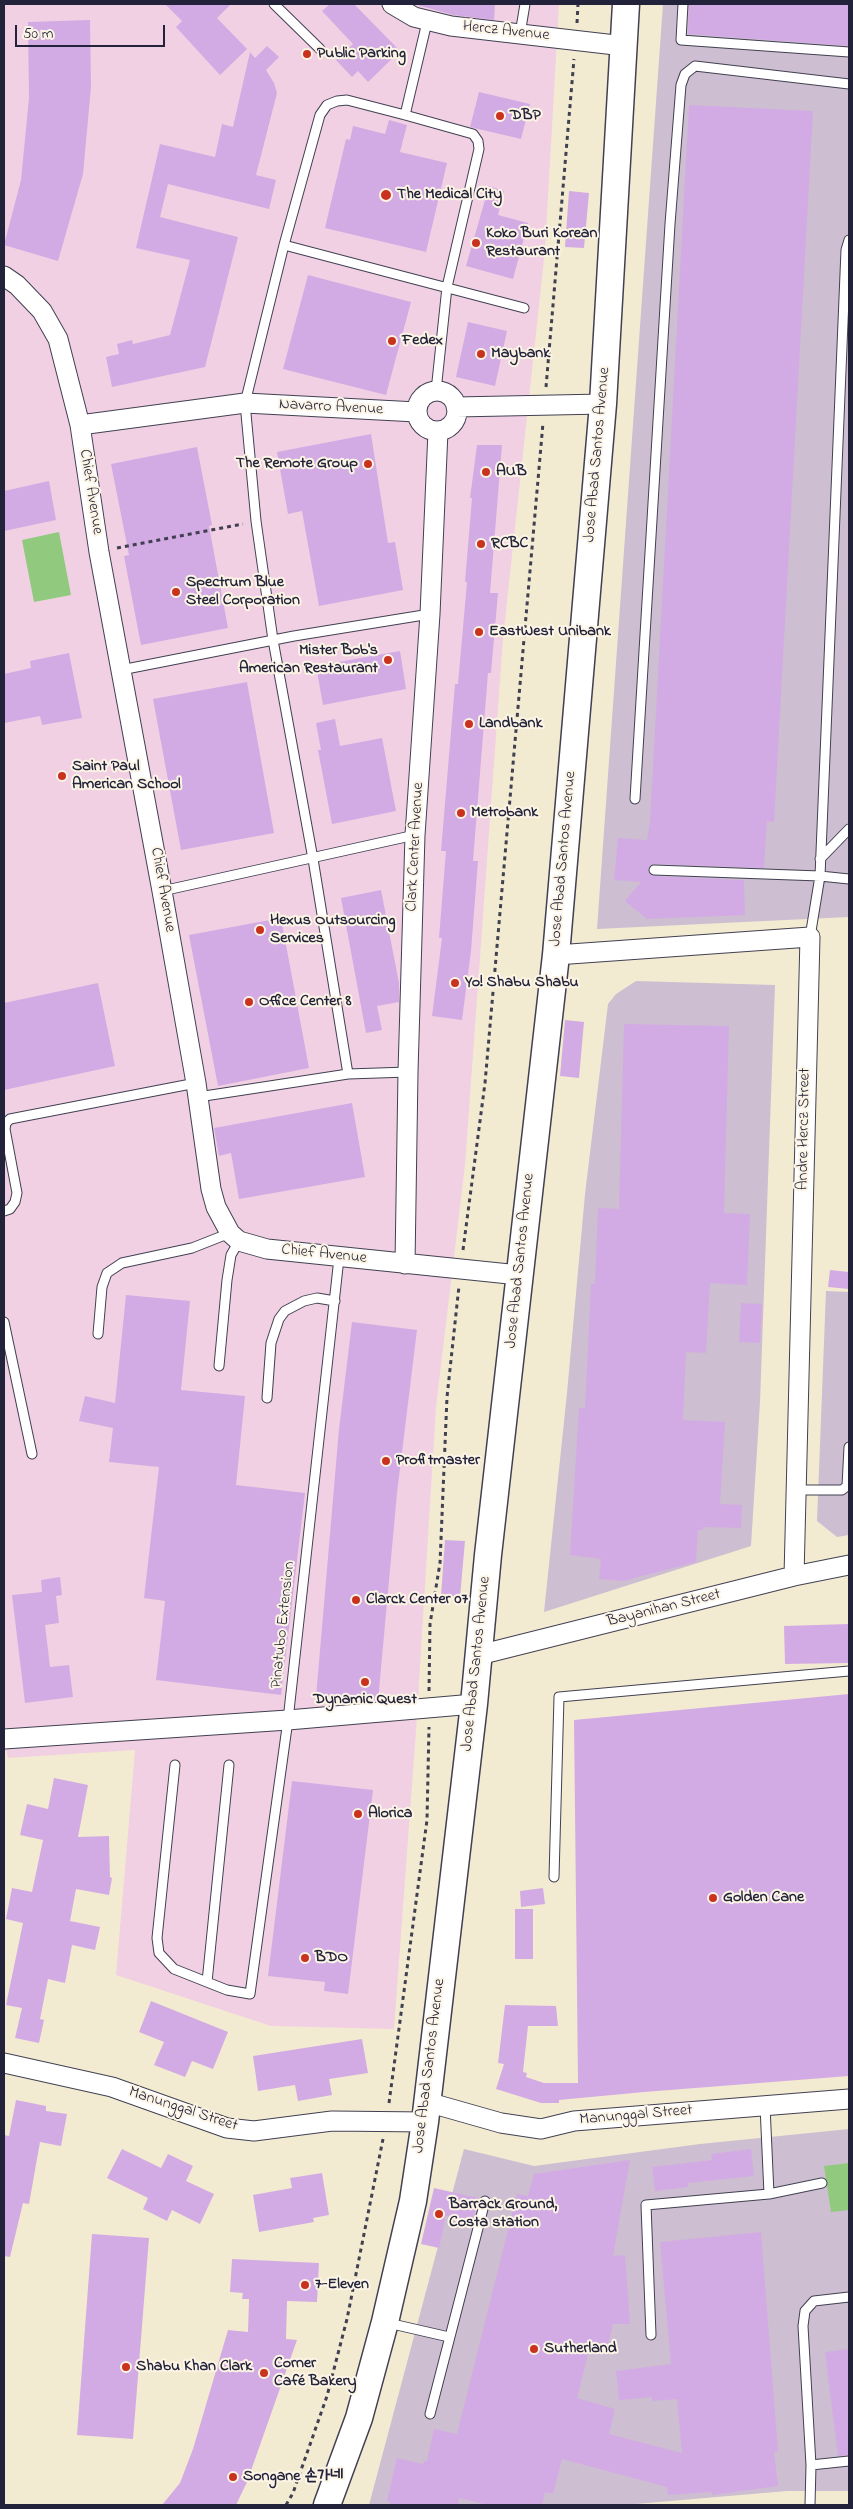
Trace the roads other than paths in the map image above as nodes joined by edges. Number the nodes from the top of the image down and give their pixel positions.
1 (274, 4) edge
2 (392, 4) edge
3 (525, 4) edge
4 (626, 4) edge
5 (683, 4) edge
6 (427, 22) junction
7 (520, 34) junction
8 (624, 46) junction
9 (320, 49) dead end
10 (849, 52) edge
11 (849, 84) edge
12 (405, 115) junction
13 (849, 240) edge
14 (284, 245) junction
15 (4, 276) edge
16 (447, 287) junction
17 (524, 308) dead end
18 (436, 392) junction
19 (245, 403) junction
20 (603, 404) junction
21 (456, 407) junction
22 (417, 412) junction
23 (80, 425) junction
24 (438, 431) junction
25 (430, 614) junction
26 (273, 640) junction
27 (120, 670) junction
28 (635, 799) dead end
29 (849, 829) edge
30 (415, 835) junction
31 (313, 859) junction
32 (820, 859) junction
33 (654, 870) dead end
34 (820, 876) junction
35 (849, 879) edge
36 (162, 891) junction
37 (810, 937) junction
38 (556, 956) junction
39 (408, 1072) junction
40 (348, 1074) junction
41 (197, 1090) junction
42 (4, 1211) edge
43 (235, 1237) junction
44 (339, 1258) junction
45 (405, 1264) junction
46 (519, 1275) junction
47 (335, 1301) junction
48 (4, 1322) edge
49 (98, 1334) dead end
50 (219, 1366) dead end
51 (267, 1398) dead end
52 (849, 1447) edge
53 (32, 1454) dead end
54 (796, 1490) junction
55 (849, 1565) edge
56 (794, 1576) junction
57 (479, 1655) junction
58 (849, 1670) edge
59 (474, 1704) junction
60 (288, 1720) junction
61 (4, 1738) edge
62 (229, 1764) dead end
63 (175, 1765) dead end
64 (554, 1877) dead end
65 (207, 1982) junction
66 (4, 2063) edge
67 (849, 2099) edge
68 (765, 2106) junction
69 (426, 2112) junction
70 (822, 2183) dead end
71 (769, 2194) junction
72 (485, 2202) dead end
73 (849, 2297) edge
74 (384, 2322) junction
75 (651, 2335) dead end
76 (449, 2337) junction
77 (430, 2414) dead end
78 (849, 2461) edge
79 (811, 2465) junction
80 (326, 2505) edge
81 (810, 2505) edge

1 - 9 lane
2 - 6 street, Hercz Avenue
3 - 7 lane
4 - 8 main road, Jose Abad Santos Avenue
5 - 10 lane
6 - 7 street, Hercz Avenue
6 - 12 lane
7 - 8 street, Hercz Avenue
8 - 20 main road, Jose Abad Santos Avenue
11 - 28 lane
12 - 14 lane
12 - 16 lane
13 - 32 lane
14 - 16 lane
14 - 19 lane
15 - 23 street, Chief Avenue
16 - 17 lane
16 - 18 lane
18 - 21 street
18 - 22 street
19 - 22 street, Navarro Avenue
19 - 23 street, Navarro Avenue
19 - 26 lane
20 - 21 street
20 - 38 main road, Jose Abad Santos Avenue
21 - 24 street
22 - 24 street
23 - 27 street, Chief Avenue
24 - 25 street, Clark Center Avenue
25 - 26 lane
25 - 30 street, Clark Center Avenue
26 - 27 lane
26 - 31 lane
27 - 36 street, Chief Avenue
29 - 32 lane
30 - 31 lane
30 - 39 street, Clark Center Avenue
31 - 36 lane
31 - 40 lane
32 - 34 lane
33 - 34 lane
34 - 35 lane
34 - 37 lane
36 - 41 street, Chief Avenue
37 - 38 street
37 - 54 street, Andre Hercz Street
38 - 46 main road, Jose Abad Santos Avenue
39 - 40 lane
39 - 45 street, Clark Center Avenue
40 - 41 lane
41 - 42 lane
41 - 43 street, Chief Avenue
43 - 44 street, Chief Avenue
43 - 49 lane
43 - 50 lane
44 - 45 street, Chief Avenue
44 - 47 lane, Pinatubo Extension
45 - 46 street, Chief Avenue
46 - 57 main road, Jose Abad Santos Avenue
47 - 51 lane
47 - 60 lane, Pinatubo Extension
48 - 53 lane
52 - 54 lane
54 - 56 street, Andre Hercz Street
55 - 56 street, Bayanihan Street
56 - 57 street, Bayanihan Street
57 - 59 main road, Jose Abad Santos Avenue
58 - 64 lane
59 - 60 street
59 - 69 main road, Jose Abad Santos Avenue
60 - 61 street
60 - 65 lane, Pinatubo Extension
62 - 65 lane
63 - 65 lane
66 - 69 street, Manunggal Street
67 - 68 street, Manunggal Street
68 - 69 street, Manunggal Street
68 - 71 lane
69 - 74 main road, Jose Abad Santos Avenue
70 - 71 lane
71 - 75 lane
72 - 76 lane
73 - 79 lane
74 - 76 lane
74 - 80 main road, Jose Abad Santos Avenue
76 - 77 lane
78 - 79 lane
79 - 81 lane

